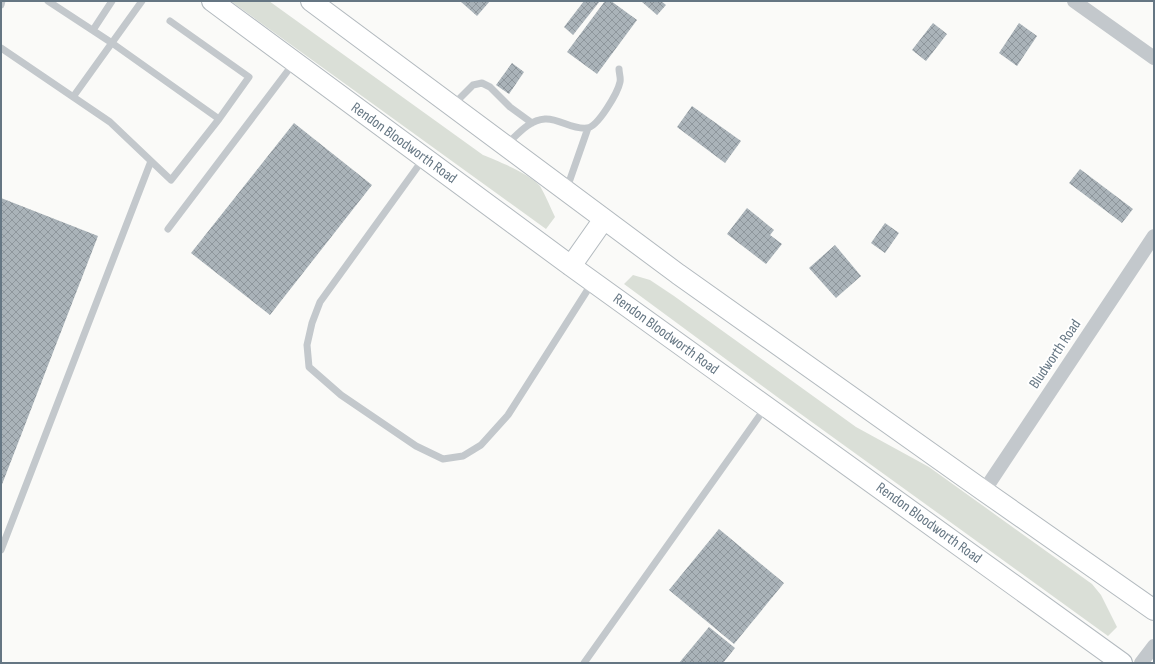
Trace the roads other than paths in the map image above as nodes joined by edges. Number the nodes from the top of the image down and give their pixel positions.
1 (2, 1) edge
2 (48, 1) edge
3 (112, 1) edge
4 (142, 1) edge
5 (212, 1) edge
6 (311, 1) edge
7 (1074, 1) edge
8 (1, 4) edge
9 (170, 21) dead end
10 (93, 30) junction
11 (112, 43) junction
12 (1, 48) edge
13 (1154, 58) edge
14 (294, 62) junction
15 (619, 70) dead end
16 (73, 97) junction
17 (452, 106) junction
18 (219, 119) junction
19 (532, 123) junction
20 (588, 128) junction
21 (506, 146) junction
22 (424, 158) junction
23 (152, 161) junction
24 (566, 190) junction
25 (604, 219) junction
26 (168, 229) dead end
27 (1154, 236) edge
28 (571, 266) junction
29 (593, 282) junction
30 (766, 406) junction
31 (984, 491) junction
32 (1, 550) edge
33 (1154, 610) edge
34 (1154, 646) edge
35 (584, 663) edge
36 (1122, 663) edge
37 (1141, 663) edge

1 - 8 lane
2 - 10 lane
3 - 10 lane
4 - 11 lane
5 - 14 main road, Rendon Bloodworth Road
6 - 17 main road
7 - 13 street
9 - 18 lane
10 - 11 lane
11 - 16 lane
11 - 18 lane
12 - 16 lane
14 - 22 main road, Rendon Bloodworth Road
14 - 26 lane
15 - 20 lane
16 - 23 lane
17 - 19 lane
17 - 21 main road
18 - 23 lane
19 - 20 lane
19 - 21 lane
20 - 24 lane
21 - 24 main road
22 - 28 main road, Rendon Bloodworth Road
22 - 29 lane
23 - 32 lane
24 - 25 main road
25 - 28 main road
25 - 31 main road
27 - 31 street, Bludworth Road
28 - 29 main road, Rendon Bloodworth Road
29 - 30 main road, Rendon Bloodworth Road
30 - 35 lane
30 - 36 main road, Rendon Bloodworth Road
31 - 33 main road
34 - 37 street

